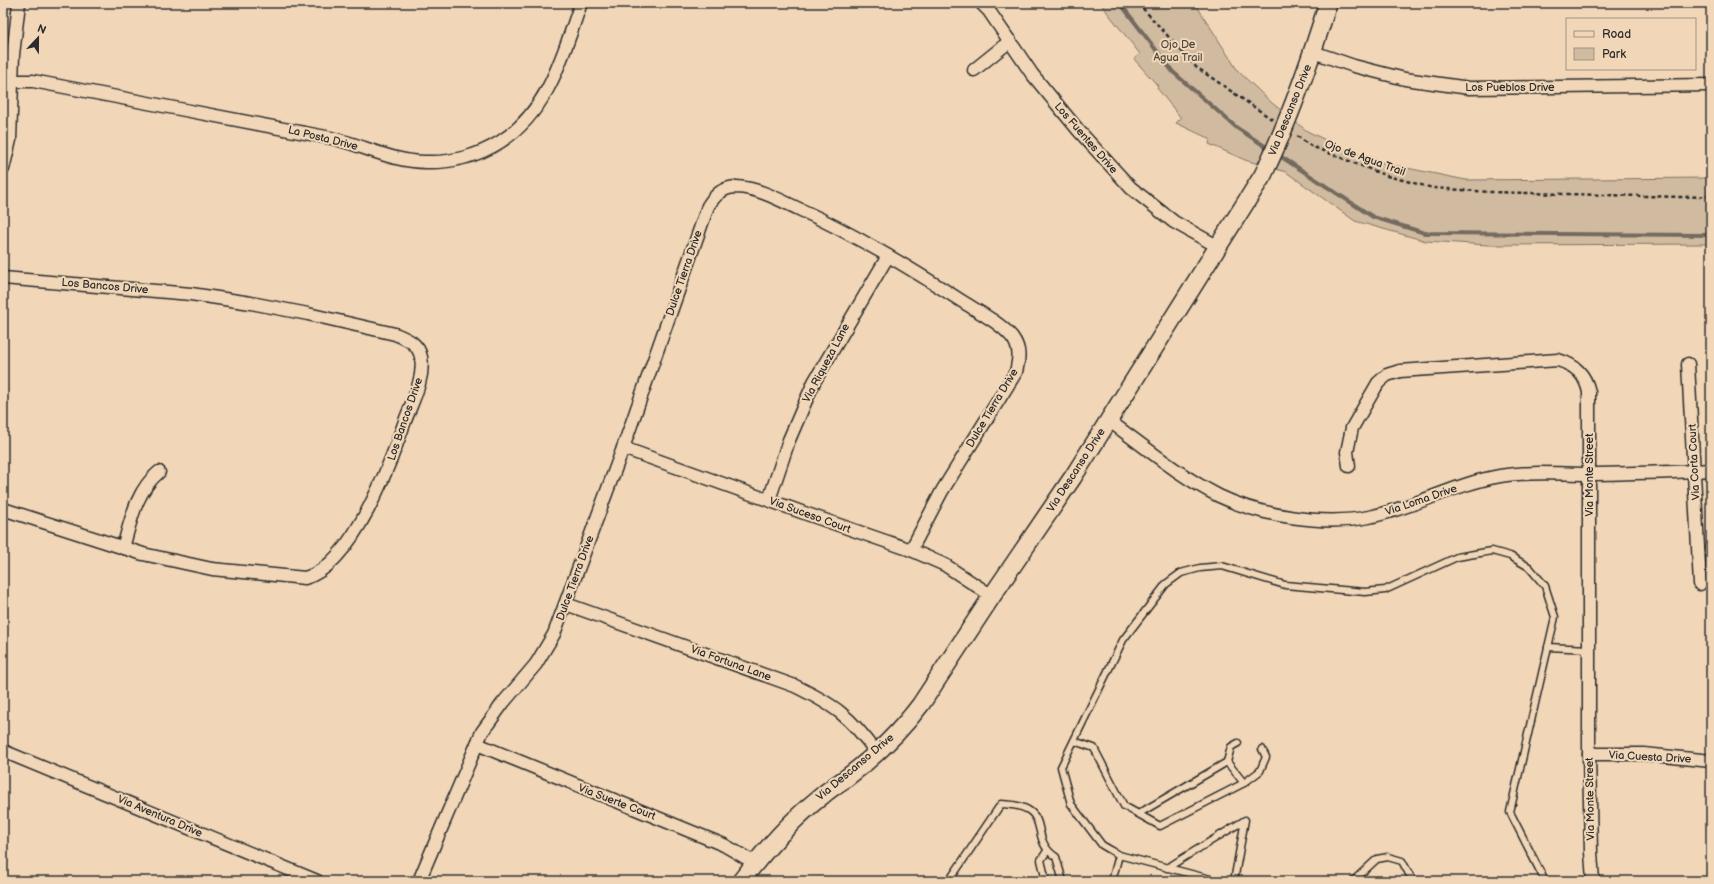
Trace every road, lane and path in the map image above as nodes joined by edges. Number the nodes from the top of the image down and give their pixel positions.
1 (19, 3) edge
2 (581, 3) edge
3 (981, 3) edge
4 (1138, 3) edge
5 (1328, 3) edge
6 (1010, 41) junction
7 (1313, 52) junction
8 (974, 70) dead end
9 (8, 81) edge
10 (1711, 85) edge
11 (1282, 134) junction
12 (3, 169) edge
13 (1711, 196) edge
14 (1217, 246) junction
15 (888, 256) junction
16 (3, 278) edge
17 (1688, 364) dead end
18 (1108, 420) junction
19 (623, 448) junction
20 (1349, 466) dead end
21 (1711, 470) edge
22 (159, 472) dead end
23 (1694, 472) junction
24 (1589, 474) junction
25 (769, 500) junction
26 (3, 509) edge
27 (123, 548) junction
28 (911, 550) junction
29 (1700, 584) dead end
30 (992, 596) junction
31 (566, 604) junction
32 (1548, 647) junction
33 (1589, 649) junction
34 (1074, 741) junction
35 (1238, 743) dead end
36 (477, 744) junction
37 (1262, 749) dead end
38 (3, 750) edge
39 (876, 752) junction
40 (1589, 754) junction
41 (1711, 761) edge
42 (1227, 762) junction
43 (1244, 783) junction
44 (1138, 814) junction
45 (1047, 851) junction
46 (1119, 855) junction
47 (756, 863) junction
48 (1167, 868) junction
49 (317, 881) edge
50 (419, 881) edge
51 (741, 881) edge
52 (949, 881) edge
53 (1046, 881) edge
54 (1063, 881) edge
55 (1112, 881) edge
56 (1218, 881) edge
57 (1234, 881) edge
58 (1353, 881) edge
59 (1413, 881) edge
60 (1545, 881) edge
61 (1593, 881) edge

1 - 9 street
2 - 9 street, La Posta Drive
3 - 6 street, Los Fuentes Drive
4 - 11 path, Ojo de Agua Trail
5 - 7 street, Via Descanso Drive
6 - 8 street
6 - 14 street, Los Fuentes Drive
7 - 10 street, Los Pueblos Drive
7 - 11 street, Via Descanso Drive
9 - 12 street
11 - 13 path, Ojo de Agua Trail
11 - 14 street, Via Descanso Drive
14 - 18 street, Via Descanso Drive
15 - 19 street, Dulce Tierra Drive
15 - 25 street, Via Riqueza Lane
15 - 28 street, Dulce Tierra Drive
16 - 27 street, Los Bancos Drive
17 - 23 street, Via Corta Court
18 - 24 street, Via Loma Drive
18 - 30 street, Via Descanso Drive
19 - 25 street, Via Suceso Court
19 - 31 street, Dulce Tierra Drive
20 - 24 street, Via Monte Street
21 - 23 street, Via Loma Drive
22 - 27 street
23 - 24 street, Via Loma Drive
23 - 29 street, Via Corta Court
24 - 33 street, Via Monte Street
25 - 28 street, Via Suceso Court
26 - 27 street, Los Bancos Drive
28 - 30 street, Via Suceso Court
30 - 39 street, Via Descanso Drive
31 - 36 street, Dulce Tierra Drive
31 - 39 street, Via Fortuna Lane
32 - 33 lane
32 - 34 lane
32 - 60 lane
33 - 40 street, Via Monte Street
34 - 44 lane
34 - 46 lane
35 - 42 lane
36 - 47 street, Via Suerte Court
36 - 50 street, Dulce Tierra Drive
37 - 43 lane
38 - 49 street, Via Aventura Drive
39 - 47 street, Via Descanso Drive
40 - 41 street, Via Cuesta Drive
40 - 61 street, Via Monte Street
42 - 43 lane
42 - 44 lane
43 - 44 lane
45 - 52 lane
45 - 53 lane
45 - 54 lane
46 - 48 lane
46 - 55 lane
47 - 51 street, Via Descanso Drive
48 - 56 lane
48 - 57 lane
58 - 59 lane

